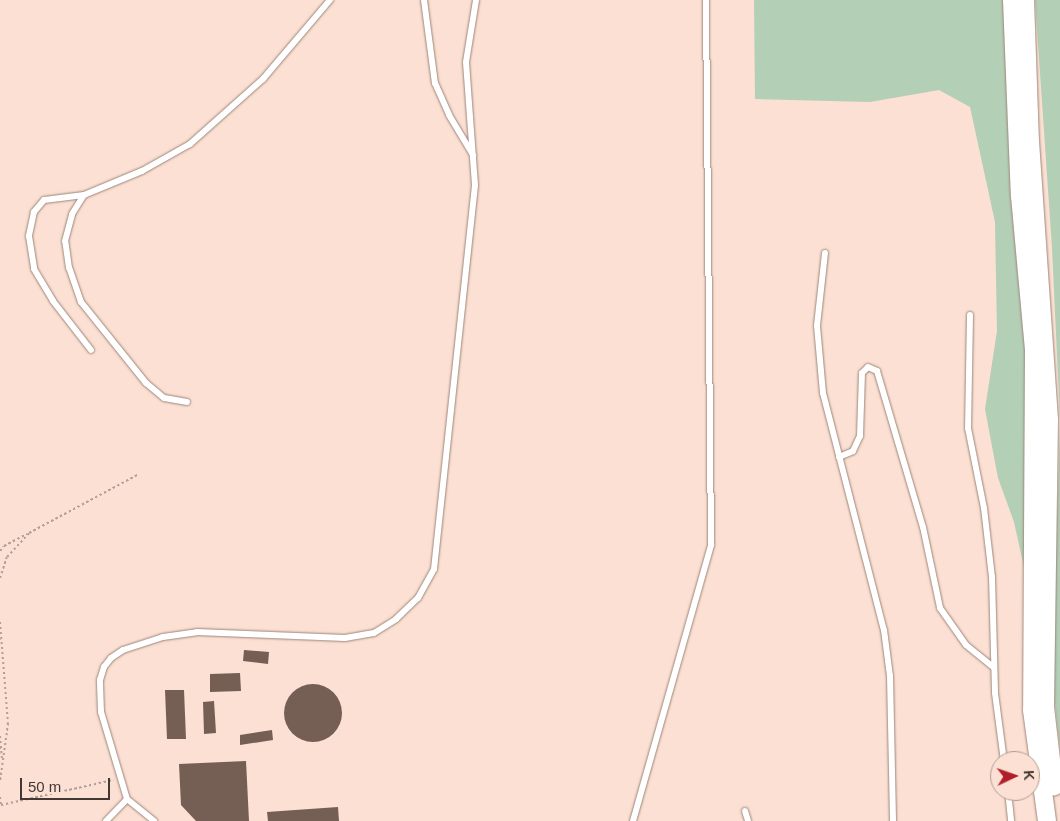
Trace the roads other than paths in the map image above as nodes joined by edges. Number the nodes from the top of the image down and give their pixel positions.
1 (330, 0) edge
2 (424, 0) edge
3 (476, 0) edge
4 (706, 0) edge
5 (1012, 0) edge
6 (1025, 0) edge
7 (475, 158) junction
8 (84, 195) junction
9 (825, 253) dead end
10 (970, 314) dead end
11 (91, 350) dead end
12 (187, 402) dead end
13 (839, 457) junction
14 (994, 668) junction
15 (1003, 751) edge
16 (127, 799) junction
17 (1009, 801) edge
18 (745, 811) dead end
19 (106, 821) edge
20 (154, 821) edge
21 (633, 821) edge
22 (748, 821) edge
23 (893, 821) edge
24 (1011, 821) edge
25 (1046, 821) edge
26 (1058, 821) edge

1 - 8 lane
2 - 7 lane
3 - 7 lane
4 - 21 lane
5 - 25 main road
6 - 26 main road
7 - 16 lane
8 - 11 lane
8 - 12 lane
9 - 13 lane
10 - 14 lane
13 - 14 lane
13 - 23 lane
14 - 15 lane
16 - 19 lane
16 - 20 lane
17 - 24 lane
18 - 22 lane

